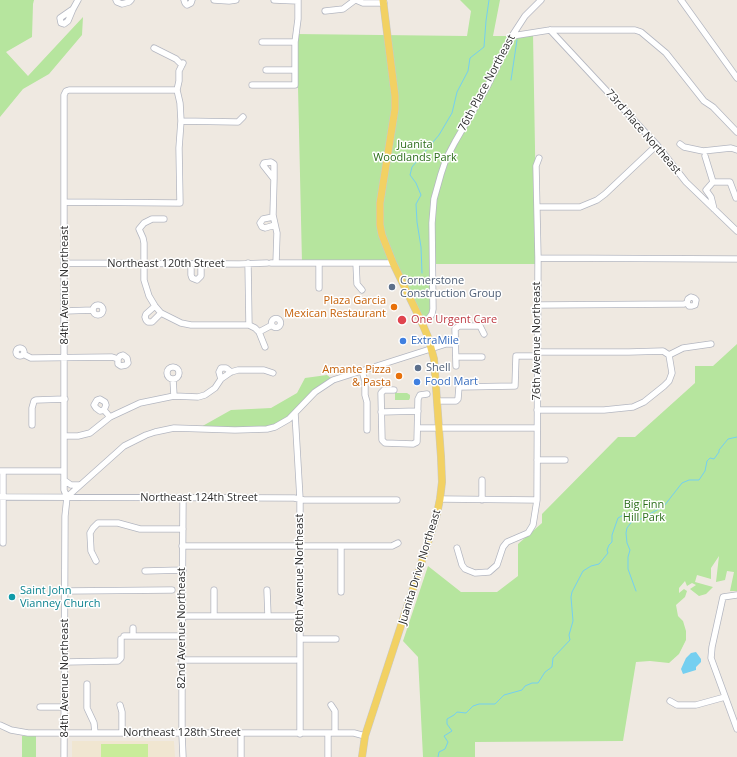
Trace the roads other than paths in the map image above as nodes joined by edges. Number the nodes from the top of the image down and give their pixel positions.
1 (78, 0) edge
2 (116, 0) edge
3 (131, 0) edge
4 (184, 0) edge
5 (192, 0) edge
6 (214, 0) edge
7 (236, 0) edge
8 (274, 0) edge
9 (298, 0) edge
10 (356, 0) edge
11 (533, 0) edge
12 (541, 0) edge
13 (681, 0) edge
14 (384, 1) edge
15 (533, 8) junction
16 (72, 9) dead end
17 (325, 11) dead end
18 (550, 30) junction
19 (512, 36) junction
20 (262, 42) dead end
21 (294, 42) junction
22 (154, 48) dead end
23 (266, 70) dead end
24 (295, 70) junction
25 (737, 78) edge
26 (252, 85) dead end
27 (177, 90) junction
28 (244, 117) dead end
29 (181, 121) junction
30 (737, 132) edge
31 (657, 144) junction
32 (680, 144) dead end
33 (737, 150) edge
34 (705, 156) dead end
35 (539, 158) dead end
36 (274, 179) dead end
37 (713, 182) junction
38 (736, 198) dead end
39 (65, 202) junction
40 (537, 207) junction
41 (715, 209) junction
42 (274, 217) junction
43 (164, 219) dead end
44 (275, 225) junction
45 (737, 231) edge
46 (538, 258) junction
47 (737, 259) edge
48 (144, 263) junction
49 (248, 263) junction
50 (272, 263) junction
51 (319, 263) junction
52 (393, 263) junction
53 (65, 264) junction
54 (191, 264) junction
55 (201, 264) junction
56 (356, 264) junction
57 (319, 288) dead end
58 (362, 290) dead end
59 (687, 303) dead end
60 (538, 305) junction
61 (93, 310) dead end
62 (158, 310) junction
63 (65, 311) junction
64 (422, 323) junction
65 (249, 325) junction
66 (272, 325) dead end
67 (259, 332) junction
68 (484, 334) dead end
69 (455, 344) junction
70 (710, 344) dead end
71 (265, 347) dead end
72 (431, 349) junction
73 (23, 354) dead end
74 (537, 354) junction
75 (669, 355) junction
76 (456, 357) junction
77 (482, 357) dead end
78 (64, 358) junction
79 (118, 358) dead end
80 (456, 366) dead end
81 (362, 370) junction
82 (272, 373) dead end
83 (173, 379) dead end
84 (394, 390) dead end
85 (426, 394) dead end
86 (174, 396) junction
87 (65, 399) junction
88 (437, 401) junction
89 (104, 410) dead end
90 (537, 410) junction
91 (382, 412) junction
92 (418, 412) junction
93 (295, 413) junction
94 (110, 417) junction
95 (32, 425) dead end
96 (418, 428) junction
97 (439, 428) junction
98 (537, 428) junction
99 (367, 430) dead end
100 (65, 436) junction
101 (537, 460) junction
102 (565, 460) dead end
103 (2, 471) edge
104 (64, 471) junction
105 (64, 480) junction
106 (482, 480) dead end
107 (80, 485) junction
108 (2, 497) edge
109 (67, 497) junction
110 (183, 498) junction
111 (300, 499) junction
112 (440, 499) junction
113 (397, 500) dead end
114 (482, 500) junction
115 (537, 500) junction
116 (183, 529) junction
117 (1, 531) edge
118 (3, 543) dead end
119 (398, 543) dead end
120 (182, 546) junction
121 (300, 546) junction
122 (341, 546) junction
123 (457, 548) dead end
124 (96, 561) dead end
125 (183, 570) junction
126 (145, 571) dead end
127 (172, 590) dead end
128 (214, 590) dead end
129 (267, 590) dead end
130 (65, 591) junction
131 (341, 592) dead end
132 (737, 595) edge
133 (183, 616) junction
134 (214, 616) junction
135 (268, 616) junction
136 (300, 616) junction
137 (133, 628) dead end
138 (133, 636) junction
139 (182, 636) junction
140 (336, 639) dead end
141 (300, 640) junction
142 (182, 660) junction
143 (296, 660) dead end
144 (65, 662) junction
145 (87, 684) dead end
146 (725, 697) junction
147 (670, 701) dead end
148 (331, 704) dead end
149 (120, 705) dead end
150 (40, 707) dead end
151 (65, 707) junction
152 (0, 725) edge
153 (737, 728) edge
154 (64, 733) junction
155 (95, 733) junction
156 (122, 733) junction
157 (328, 733) junction
158 (335, 733) junction
159 (182, 734) junction
160 (241, 734) junction
161 (300, 734) junction
162 (365, 736) junction
163 (64, 757) edge
164 (183, 757) edge
165 (241, 757) edge
166 (328, 757) edge
167 (362, 757) edge

1 - 16 street
2 - 3 street
4 - 5 street
6 - 7 street
8 - 9 street
9 - 21 street
10 - 14 street
10 - 17 street
11 - 15 street
12 - 15 street, 76th Place Northeast
13 - 25 street
14 - 52 main road, Juanita Drive Northeast
15 - 19 street, 76th Place Northeast
18 - 19 street
18 - 30 street
18 - 31 street, 73rd Place Northeast
19 - 64 street, 76th Place Northeast
20 - 21 street
21 - 24 street
22 - 27 street
23 - 24 street
24 - 26 street
27 - 29 street
27 - 39 street, 84th Avenue Northeast
28 - 29 street
29 - 39 street
31 - 40 street
31 - 41 street, 73rd Place Northeast
32 - 33 street
34 - 37 street
35 - 40 street, 76th Avenue Northeast
36 - 42 street
37 - 38 street
37 - 41 street
39 - 53 street, 84th Avenue Northeast
40 - 46 street, 76th Avenue Northeast
41 - 45 street, 73rd Place Northeast
42 - 44 street
42 - 44 street
43 - 48 street
44 - 50 street
46 - 47 street
46 - 60 street, 76th Avenue Northeast
48 - 53 street, Northeast 120th Street
48 - 54 street, Northeast 120th Street
48 - 62 street
49 - 50 street, Northeast 120th Street
49 - 55 street, Northeast 120th Street
49 - 65 street
50 - 51 street, Northeast 120th Street
51 - 56 street, Northeast 120th Street
51 - 57 street
52 - 56 street, Northeast 120th Street
52 - 64 main road, Juanita Drive Northeast
53 - 63 street, 84th Avenue Northeast
54 - 55 street, Northeast 120th Street
54 - 55 street
56 - 58 street
59 - 60 street
60 - 74 street, 76th Avenue Northeast
61 - 63 street
62 - 62 street
62 - 65 street
63 - 78 street, 84th Avenue Northeast
64 - 72 main road, Juanita Drive Northeast
65 - 67 street
66 - 67 street
67 - 71 street
68 - 69 street
69 - 72 street
69 - 76 street
70 - 75 street
72 - 81 street
72 - 88 main road, Juanita Drive Northeast
73 - 78 street
74 - 75 street
74 - 88 street
74 - 90 street, 76th Avenue Northeast
75 - 90 street
76 - 77 street
76 - 80 street
78 - 79 street
78 - 87 street, 84th Avenue Northeast
81 - 93 street
81 - 99 street
82 - 86 street
83 - 86 street
84 - 91 street
85 - 92 street
86 - 94 street
87 - 95 street
87 - 100 street, 84th Avenue Northeast
88 - 97 main road, Juanita Drive Northeast
89 - 94 street
90 - 98 street, 76th Avenue Northeast
91 - 92 street
91 - 96 street
92 - 96 street
93 - 107 street
93 - 111 street, 80th Avenue Northeast
94 - 100 street
96 - 97 street
97 - 98 street
97 - 112 main road, Juanita Drive Northeast
98 - 101 street, 76th Avenue Northeast
100 - 104 street, 84th Avenue Northeast
101 - 102 street
101 - 115 street, 76th Avenue Northeast
103 - 104 street
103 - 108 street
104 - 105 street, 84th Avenue Northeast
105 - 107 street
105 - 109 street, 84th Avenue Northeast
106 - 114 street
107 - 109 street
108 - 109 street, Northeast 124th Street
108 - 117 street
109 - 110 street, Northeast 124th Street
109 - 130 street, 84th Avenue Northeast
110 - 111 street, Northeast 124th Street
110 - 116 street, 82nd Avenue Northeast
111 - 113 street, Northeast 124th Street
111 - 121 street, 80th Avenue Northeast
112 - 114 street
112 - 162 main road, Juanita Drive Northeast
114 - 115 street
115 - 123 street, 76th Avenue Northeast
116 - 120 street, 82nd Avenue Northeast
116 - 124 street
117 - 118 street
119 - 122 street
120 - 121 street
120 - 125 street, 82nd Avenue Northeast
121 - 122 street
121 - 136 street, 80th Avenue Northeast
122 - 131 street
125 - 126 street
125 - 133 street, 82nd Avenue Northeast
127 - 130 street
128 - 134 street
129 - 135 street
130 - 144 street, 84th Avenue Northeast
132 - 146 street
133 - 134 street
133 - 139 street, 82nd Avenue Northeast
134 - 135 street
135 - 136 street
136 - 141 street, 80th Avenue Northeast
137 - 138 street
138 - 139 street
138 - 144 street
139 - 142 street, 82nd Avenue Northeast
140 - 141 street
141 - 161 street, 80th Avenue Northeast
142 - 143 street
142 - 159 street, 82nd Avenue Northeast
144 - 151 street, 84th Avenue Northeast
145 - 155 street
146 - 147 street
146 - 153 street
148 - 158 street
149 - 156 street
150 - 151 street
151 - 154 street, 84th Avenue Northeast
152 - 154 street, Northeast 128th Street
154 - 155 street, Northeast 128th Street
154 - 163 street, 84th Avenue Northeast
155 - 156 street, Northeast 128th Street
156 - 159 street, Northeast 128th Street
157 - 158 street, Northeast 128th Street
157 - 161 street, Northeast 128th Street
157 - 166 street
158 - 162 street, Northeast 128th Street
159 - 160 street, Northeast 128th Street
159 - 164 street, 82nd Avenue Northeast
160 - 161 street, Northeast 128th Street
160 - 165 street
162 - 167 main road, Juanita Drive Northeast

